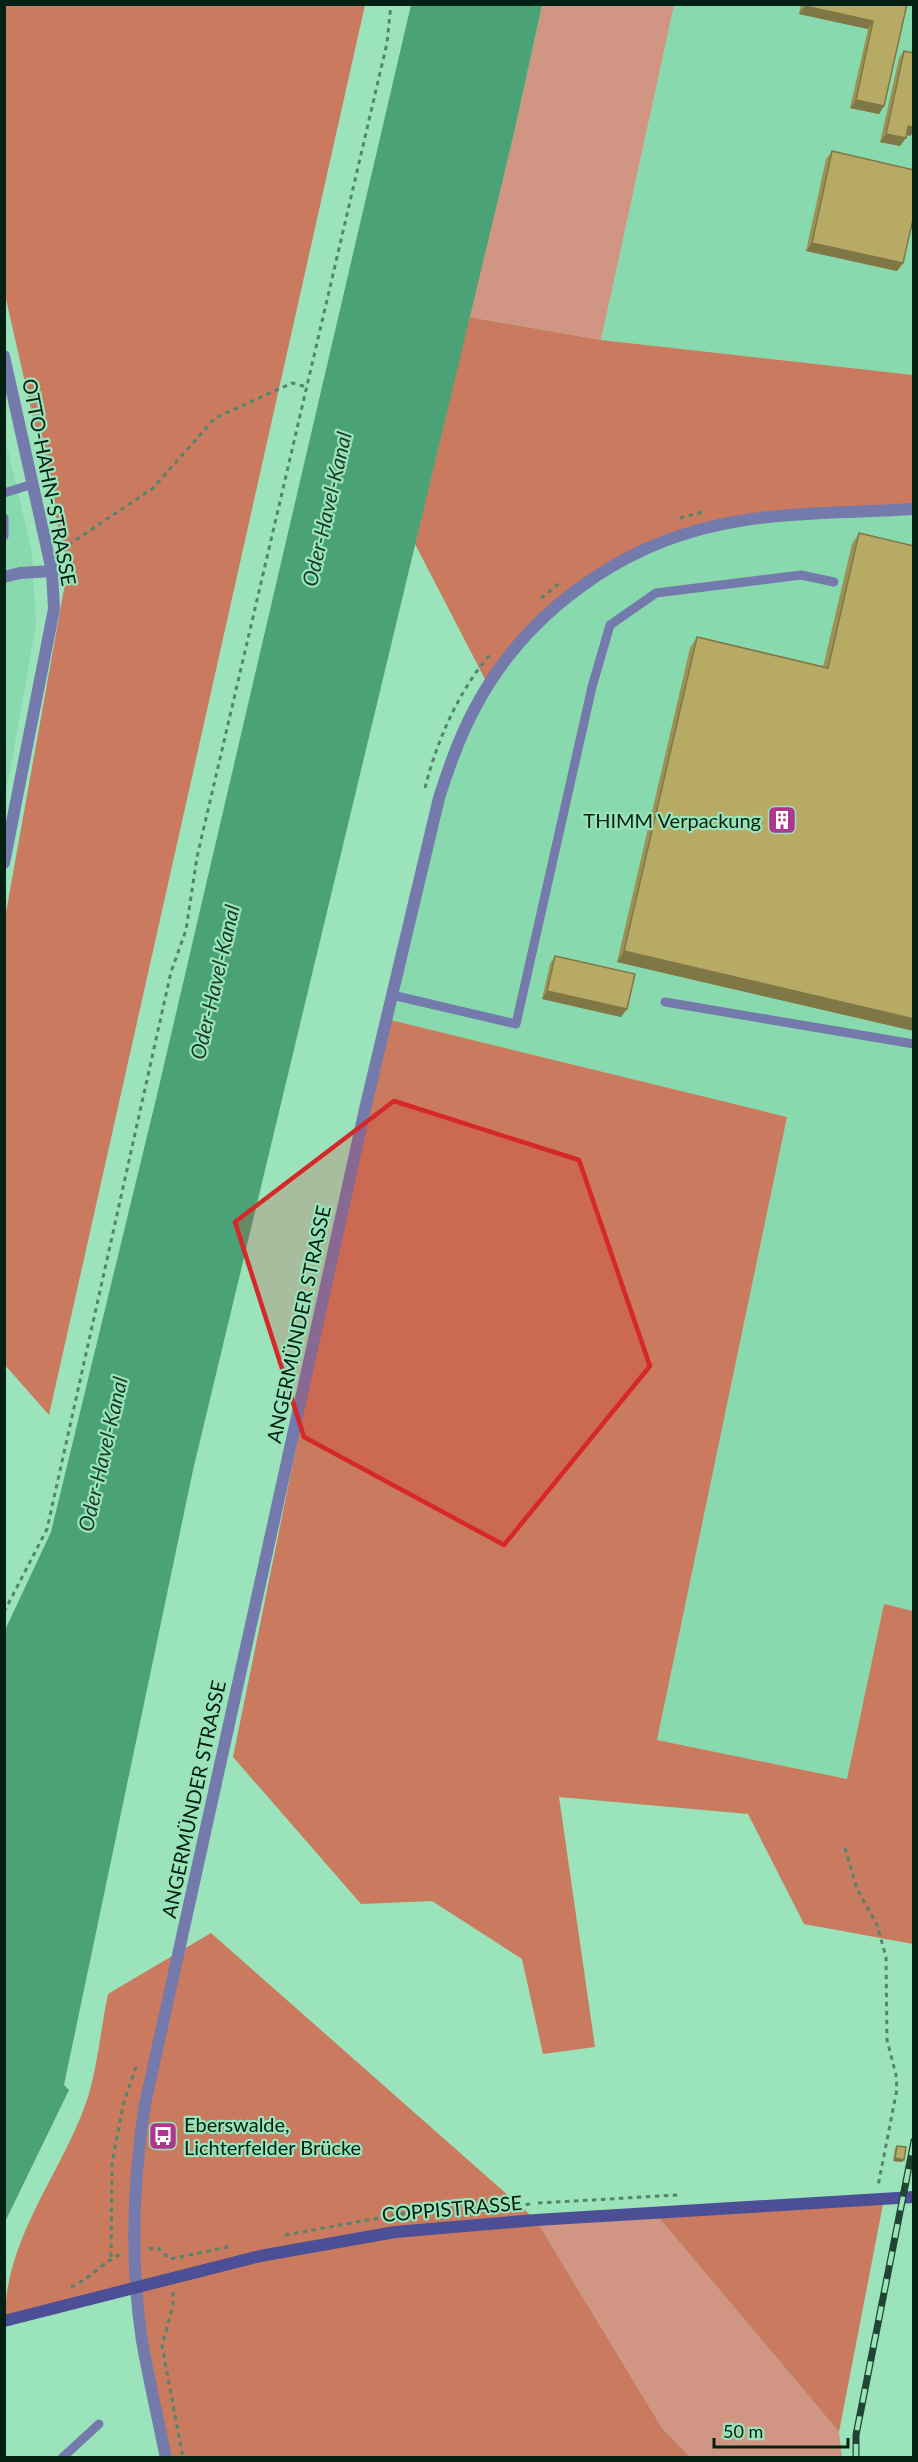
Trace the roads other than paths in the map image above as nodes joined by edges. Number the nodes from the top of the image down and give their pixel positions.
1 (4, 356) edge
2 (33, 484) junction
3 (4, 493) edge
4 (914, 509) edge
5 (4, 518) edge
6 (4, 536) edge
7 (52, 571) junction
8 (4, 577) edge
9 (834, 582) dead end
10 (4, 863) edge
11 (392, 995) junction
12 (665, 1002) dead end
13 (914, 1044) edge
14 (914, 2197) edge
15 (138, 2286) junction
16 (4, 2321) edge
17 (99, 2424) dead end
18 (62, 2457) edge
19 (166, 2457) edge

1 - 2 street, OTTO-HAHN-STRASSE
2 - 3 lane
2 - 7 street, OTTO-HAHN-STRASSE
4 - 11 street, ANGERMÜNDER STRASSE
5 - 6 lane
7 - 8 street
7 - 10 street, OTTO-HAHN-STRASSE
9 - 11 lane
11 - 15 street, ANGERMÜNDER STRASSE
12 - 13 lane
14 - 15 main road, COPPISTRASSE
15 - 16 main road, COPPISTRASSE
15 - 19 street, ANGERMÜNDER STRASSE
17 - 18 lane

